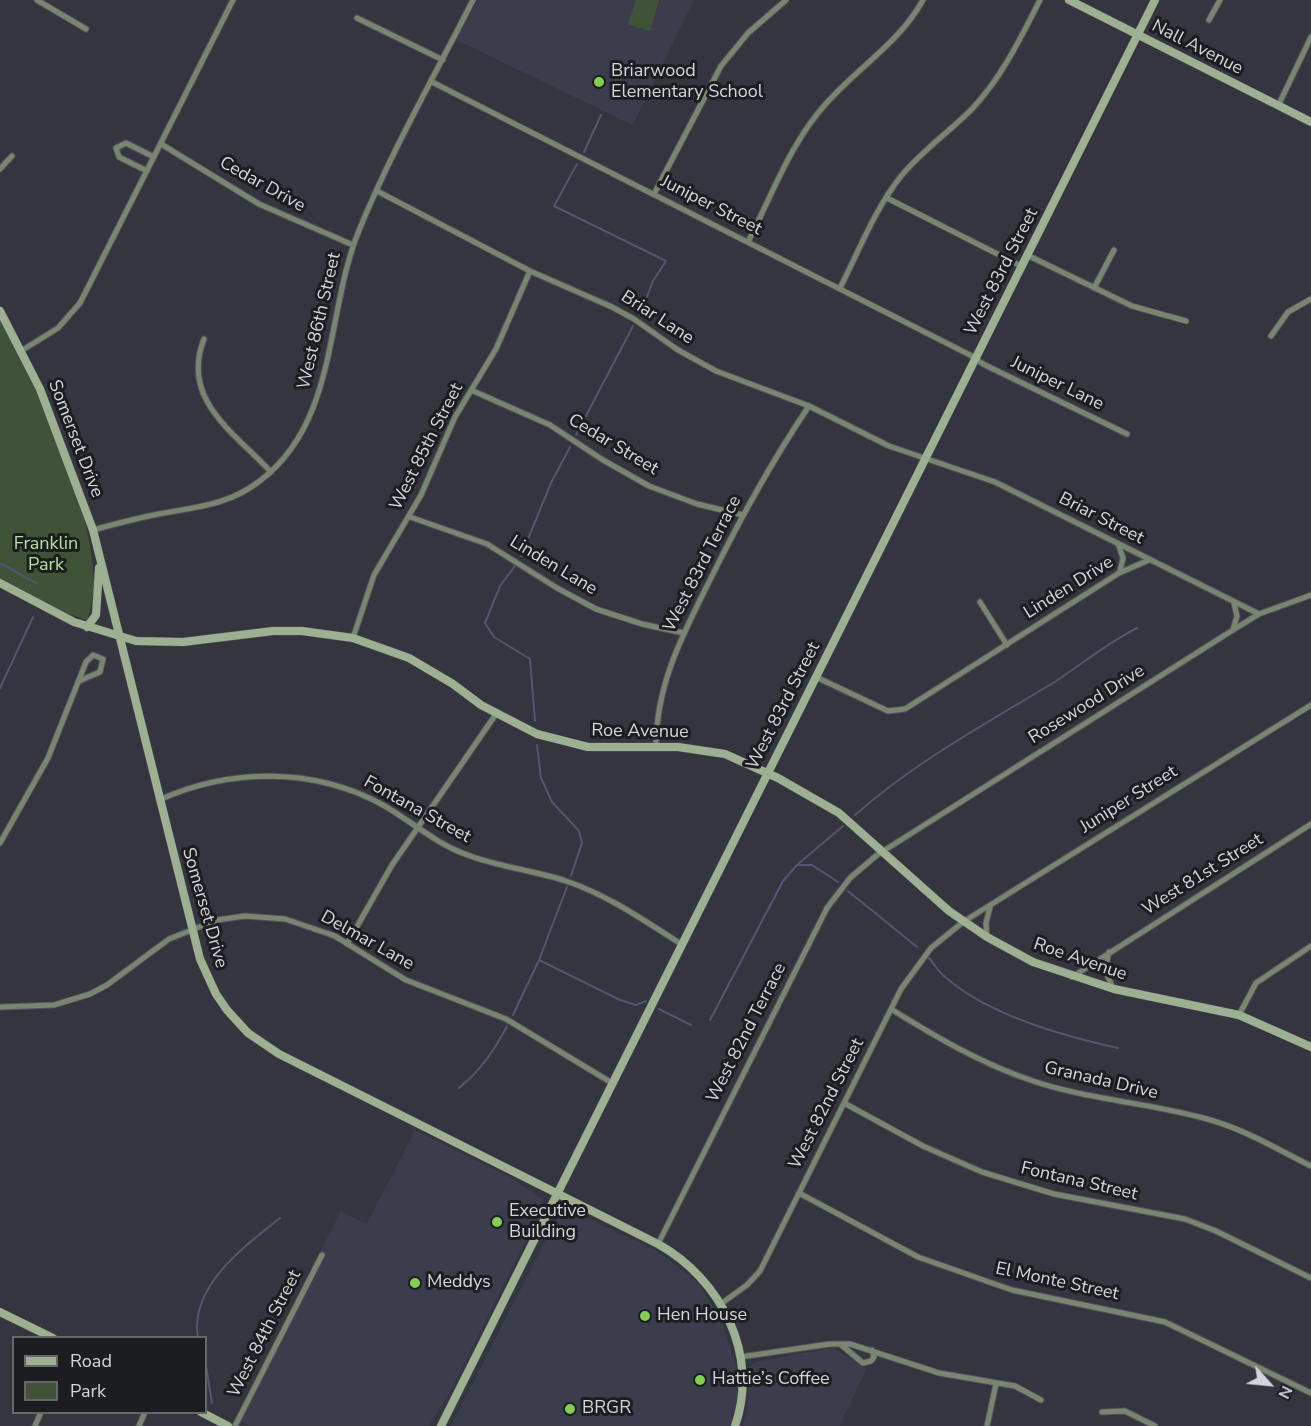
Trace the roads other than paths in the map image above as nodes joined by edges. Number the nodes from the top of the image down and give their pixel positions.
1 (37, 0) edge
2 (233, 0) edge
3 (473, 0) edge
4 (923, 0) edge
5 (1040, 0) edge
6 (1069, 0) edge
7 (1155, 0) edge
8 (1220, 0) edge
9 (784, 1) edge
10 (357, 18) dead end
11 (1209, 20) dead end
12 (86, 29) dead end
13 (1137, 34) junction
14 (1311, 37) edge
15 (443, 60) junction
16 (432, 82) junction
17 (1278, 106) junction
18 (1311, 122) edge
19 (161, 144) junction
20 (12, 156) dead end
21 (154, 157) junction
22 (0, 169) edge
23 (147, 171) junction
24 (377, 191) junction
25 (654, 194) junction
26 (887, 198) junction
27 (748, 242) junction
28 (353, 245) junction
29 (1114, 250) dead end
30 (1027, 255) junction
31 (1021, 266) junction
32 (530, 271) junction
33 (840, 288) junction
34 (1094, 288) junction
35 (1311, 299) edge
36 (0, 311) edge
37 (1186, 321) dead end
38 (1270, 336) dead end
39 (204, 339) dead end
40 (21, 351) junction
41 (975, 359) junction
42 (471, 390) junction
43 (809, 406) junction
44 (1127, 434) dead end
45 (925, 458) junction
46 (271, 472) junction
47 (743, 515) junction
48 (410, 517) junction
49 (93, 530) junction
50 (1117, 544) junction
51 (100, 557) junction
52 (1149, 560) junction
53 (1119, 573) junction
54 (0, 583) edge
55 (1311, 589) edge
56 (1309, 595) edge
57 (980, 602) dead end
58 (1234, 603) junction
59 (1259, 614) junction
60 (87, 627) junction
61 (1233, 630) junction
62 (684, 633) junction
63 (118, 637) junction
64 (353, 638) junction
65 (1007, 645) junction
66 (816, 677) junction
67 (79, 681) junction
68 (1311, 705) edge
69 (496, 714) junction
70 (656, 747) junction
71 (767, 773) junction
72 (159, 800) junction
73 (1311, 824) edge
74 (419, 828) junction
75 (0, 843) edge
76 (883, 851) junction
77 (990, 905) junction
78 (963, 922) junction
79 (192, 930) junction
80 (987, 937) junction
81 (347, 944) junction
82 (681, 945) junction
83 (1311, 946) edge
84 (1110, 951) junction
85 (1072, 976) junction
86 (1114, 989) junction
87 (0, 1007) edge
88 (891, 1009) junction
89 (1239, 1015) junction
90 (1311, 1047) edge
91 (612, 1083) junction
92 (844, 1103) junction
93 (1311, 1166) edge
94 (799, 1193) junction
95 (558, 1194) junction
96 (658, 1244) junction
97 (322, 1255) dead end
98 (1311, 1278) edge
99 (722, 1303) junction
100 (0, 1312) edge
101 (49, 1336) edge
102 (840, 1344) junction
103 (872, 1350) junction
104 (740, 1357) junction
105 (996, 1384) junction
106 (1311, 1393) edge
107 (1041, 1400) dead end
108 (1102, 1412) dead end
109 (203, 1414) edge
110 (228, 1426) edge
111 (235, 1426) edge
112 (441, 1426) edge
113 (735, 1426) edge
114 (987, 1426) edge
115 (1155, 1426) edge

1 - 12 street
2 - 19 street
3 - 15 street, West 86th Street
4 - 27 street
5 - 26 street
6 - 13 street, Nall Avenue
7 - 13 street, West 83rd Street
8 - 11 street
9 - 25 street
10 - 15 street
13 - 17 street, Nall Avenue
13 - 30 street, West 83rd Street
14 - 17 street
15 - 16 street, West 86th Street
16 - 24 street, West 86th Street
16 - 25 street, Juniper Street
17 - 18 street, Nall Avenue
19 - 21 street
19 - 28 street, Cedar Drive
20 - 22 street
21 - 23 street
21 - 23 street
23 - 40 street
24 - 28 street, West 86th Street
24 - 32 street, Briar Lane
25 - 27 street, Juniper Street
26 - 31 street
26 - 33 street
27 - 33 street, Juniper Street
28 - 46 street, West 86th Street
29 - 34 street
30 - 31 street, West 83rd Street
30 - 34 street
31 - 41 street, West 83rd Street
32 - 42 street, West 85th Street
32 - 43 street, Briar Lane
33 - 41 street, Juniper Street
34 - 37 street
35 - 38 street
36 - 40 street, Somerset Drive
39 - 46 street
40 - 49 street, Somerset Drive
41 - 44 street, Juniper Lane
41 - 45 street, West 83rd Street
42 - 47 street, Cedar Street
42 - 48 street, West 85th Street
43 - 45 street, Briar Lane
43 - 47 street, West 83rd Terrace
45 - 50 street, Briar Street
45 - 66 street, West 83rd Street
46 - 49 street, West 86th Street
47 - 62 street, West 83rd Terrace
48 - 62 street, Linden Lane
48 - 64 street, West 85th Street
49 - 51 street, Somerset Drive
50 - 52 street, Briar Street
50 - 53 street
51 - 60 street
51 - 63 street, Somerset Drive
52 - 53 street, Linden Drive
52 - 58 street, Briar Street
53 - 65 street, Linden Drive
54 - 60 street, Roe Avenue
55 - 56 street
56 - 59 street, Rosewood Drive
57 - 65 street
58 - 59 street, Briar Street
58 - 61 street
59 - 61 street, Rosewood Drive
60 - 63 street, Roe Avenue
61 - 76 street, Rosewood Drive
62 - 70 street, West 83rd Terrace
63 - 64 street, Roe Avenue
63 - 72 street, Somerset Drive
64 - 69 street, Roe Avenue
65 - 66 street, Linden Drive
66 - 71 street, West 83rd Street
67 - 67 street
67 - 75 street
68 - 77 street, Juniper Street
69 - 70 street, Roe Avenue
69 - 74 street
70 - 71 street, Roe Avenue
71 - 76 street, Roe Avenue
71 - 82 street, West 83rd Street
72 - 74 street, Fontana Street
72 - 79 street, Somerset Drive
73 - 84 street, West 81st Street
74 - 81 street
74 - 82 street, Fontana Street
76 - 78 street, Roe Avenue
76 - 96 street, West 82nd Terrace
77 - 78 street, Juniper Street
77 - 80 street
78 - 80 street, Roe Avenue
78 - 88 street, West 82nd Street
79 - 81 street, Delmar Lane
79 - 87 street, Delmar Lane
79 - 95 street, Somerset Drive
80 - 85 street, Roe Avenue
81 - 91 street, Delmar Lane
82 - 91 street, West 83rd Street
83 - 89 street
84 - 85 street, West 81st Street
84 - 86 street
85 - 86 street, Roe Avenue
86 - 89 street, Roe Avenue
88 - 92 street, West 82nd Street
88 - 93 street, Granada Drive
89 - 90 street, Roe Avenue
91 - 95 street, West 83rd Street
92 - 94 street, West 82nd Street
92 - 98 street, Fontana Street
94 - 99 street, West 82nd Street
94 - 106 street, El Monte Street
95 - 96 street, Somerset Drive
95 - 112 street, West 83rd Street
96 - 99 street, Somerset Drive
97 - 111 street, West 84th Street
99 - 104 street, Somerset Drive
100 - 101 street
102 - 103 street
102 - 103 street
102 - 104 street
103 - 105 street
104 - 113 street, Somerset Drive
105 - 107 street
105 - 114 street
108 - 115 street
109 - 110 street

